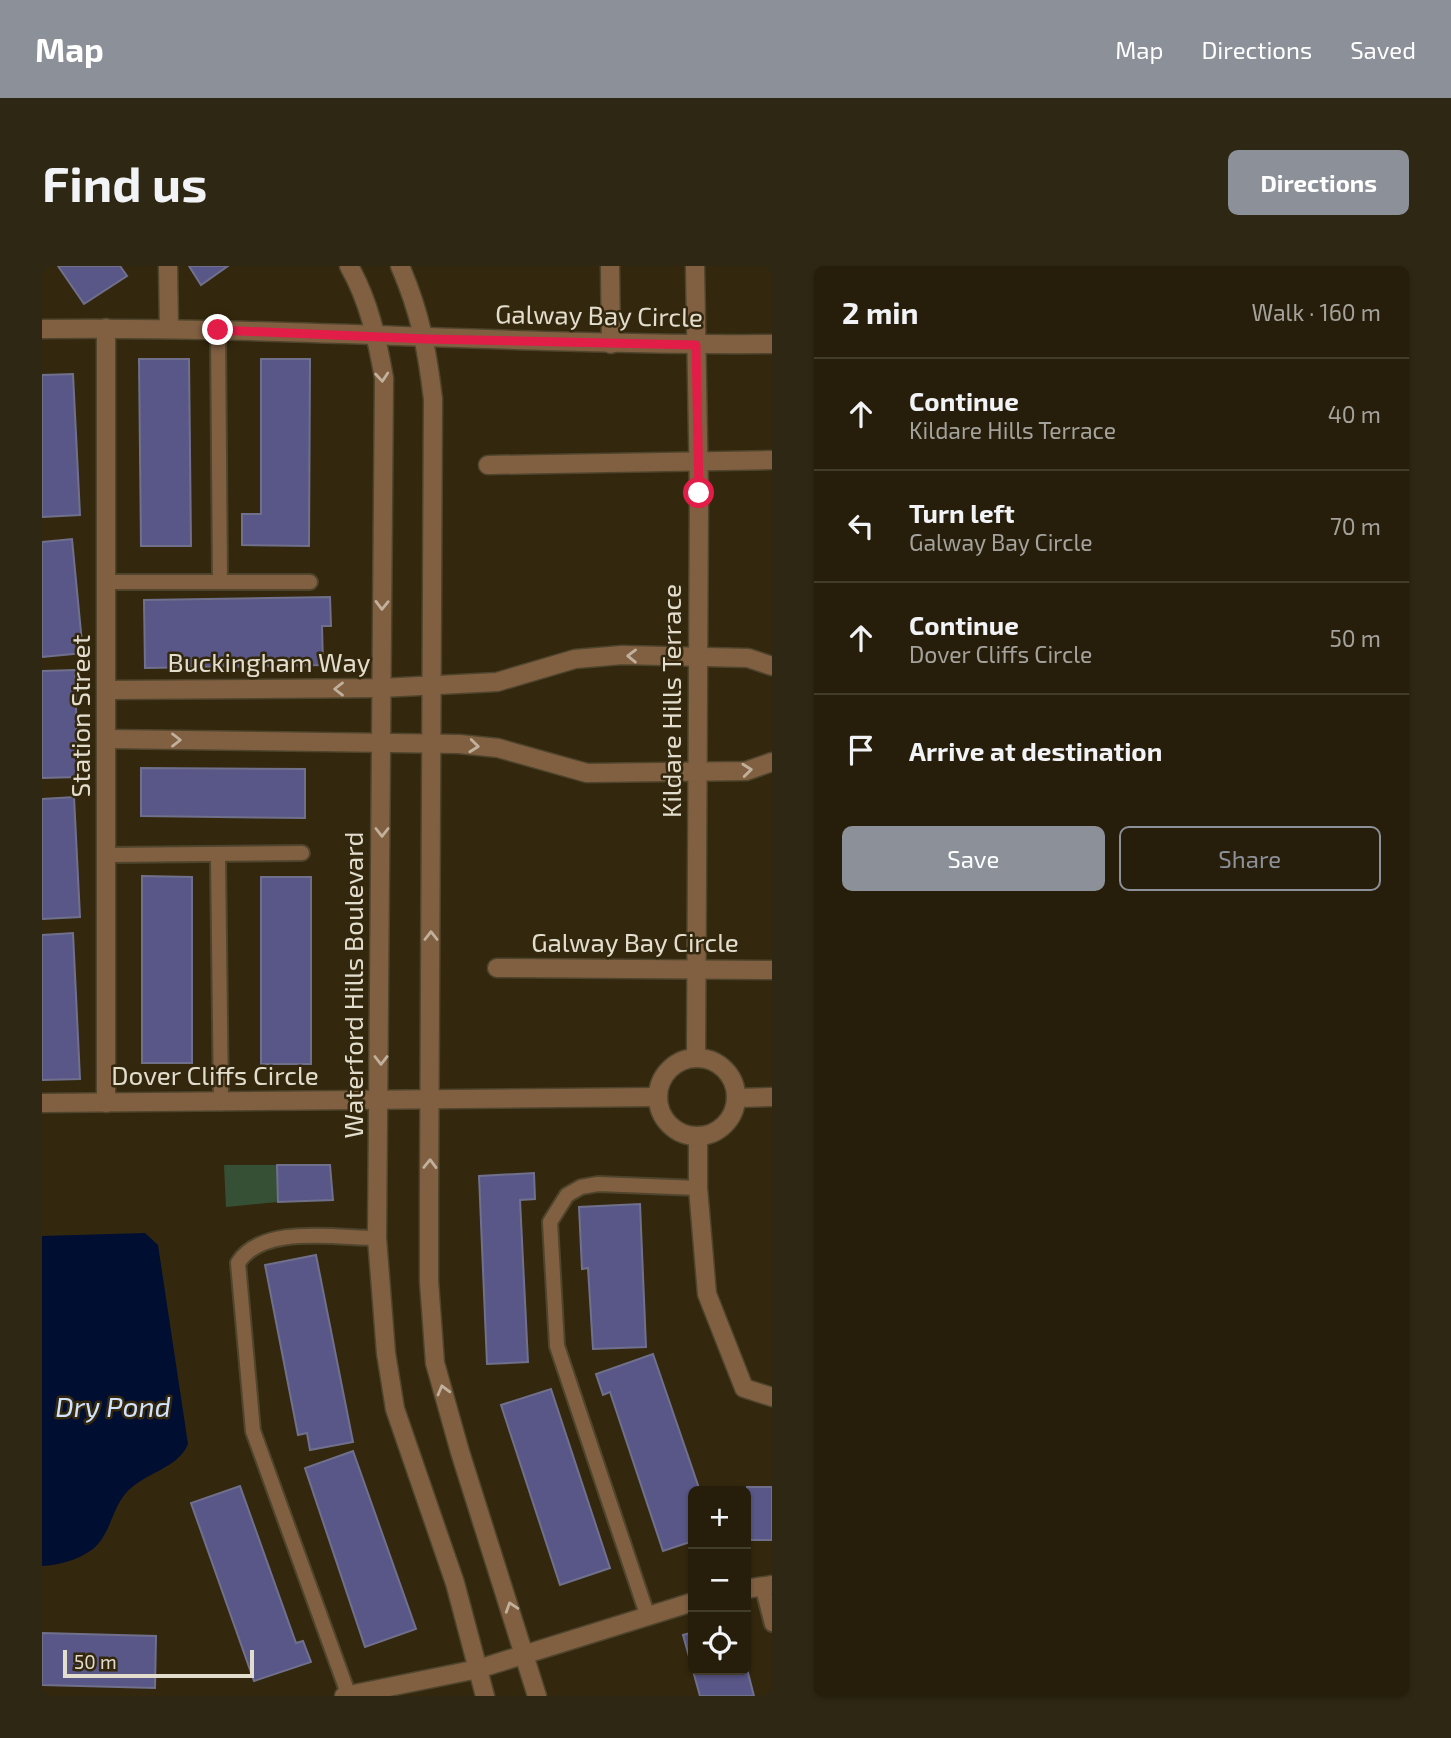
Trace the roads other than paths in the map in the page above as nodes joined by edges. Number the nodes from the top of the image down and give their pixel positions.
1 (168, 266) edge
2 (349, 266) edge
3 (400, 266) edge
4 (610, 266) edge
5 (695, 266) edge
6 (106, 328) junction
7 (169, 328) junction
8 (42, 329) edge
9 (218, 330) junction
10 (376, 336) junction
11 (426, 339) junction
12 (611, 344) junction
13 (772, 344) edge
14 (696, 345) junction
15 (772, 460) edge
16 (698, 462) junction
17 (488, 465) dead end
18 (107, 582) junction
19 (220, 582) junction
20 (310, 582) dead end
21 (698, 658) junction
22 (772, 666) edge
23 (432, 686) junction
24 (381, 688) junction
25 (107, 690) junction
26 (108, 739) junction
27 (382, 741) junction
28 (432, 743) junction
29 (772, 762) edge
30 (697, 771) junction
31 (302, 853) dead end
32 (108, 855) junction
33 (218, 856) junction
34 (497, 968) dead end
35 (698, 969) junction
36 (772, 970) edge
37 (696, 1058) junction
38 (658, 1097) junction
39 (772, 1097) edge
40 (431, 1098) junction
41 (736, 1098) junction
42 (380, 1100) junction
43 (42, 1103) edge
44 (106, 1103) junction
45 (221, 1103) junction
46 (698, 1136) junction
47 (698, 1188) junction
48 (377, 1238) junction
49 (772, 1397) edge
50 (760, 1586) edge
51 (688, 1603) edge
52 (647, 1614) junction
53 (772, 1624) edge
54 (527, 1655) junction
55 (478, 1669) junction
56 (347, 1696) edge
57 (485, 1696) edge
58 (537, 1696) edge

1 - 7 street
2 - 10 street, Waterford Hills Boulevard
3 - 11 street
4 - 12 street
5 - 14 street, Kildare Hills Terrace
6 - 7 street
6 - 8 street
6 - 18 street, Station Street
7 - 9 street
9 - 10 street
9 - 19 lane
10 - 11 street
10 -> 24 street, Waterford Hills Boulevard
11 - 12 street, Galway Bay Circle
11 - 23 street
12 - 14 street, Galway Bay Circle
13 - 14 street, Galway Bay Circle
14 - 16 street, Kildare Hills Terrace
15 - 16 street
16 - 17 street
16 - 21 street, Kildare Hills Terrace
18 - 19 lane
18 - 25 street, Station Street
19 - 20 lane
21 - 22 street, Buckingham Way
21 -> 23 street, Buckingham Way
21 - 30 street, Kildare Hills Terrace
23 - 24 street, Buckingham Way
23 - 28 street
24 -> 25 street, Buckingham Way
24 - 27 street, Waterford Hills Boulevard
25 - 26 street, Station Street
26 -> 27 street
26 - 32 street, Station Street
27 - 28 street
27 -> 42 street, Waterford Hills Boulevard
28 -> 30 street
40 -> 28 street
30 -> 29 street
30 - 35 street, Kildare Hills Terrace
31 - 33 lane
32 - 33 lane
32 - 44 street, Station Street
33 - 45 lane
34 - 35 street, Galway Bay Circle
35 - 36 street, Galway Bay Circle
35 - 37 street, Kildare Hills Terrace
37 - 38 street
37 - 41 street
38 - 40 street
38 - 46 street
39 - 41 street
40 - 42 street, Dover Cliffs Circle
54 -> 40 street
41 - 46 street
42 - 45 street, Dover Cliffs Circle
42 - 48 street, Waterford Hills Boulevard
43 - 44 street, Dover Cliffs Circle
44 - 45 street, Dover Cliffs Circle
46 - 47 street
47 - 49 street
47 - 52 lane
48 - 55 street, Waterford Hills Boulevard
48 - 56 lane
50 - 53 lane
51 - 52 street
52 - 54 street
54 - 55 street
54 - 58 street
55 - 56 street
55 - 57 street, Waterford Hills Boulevard

